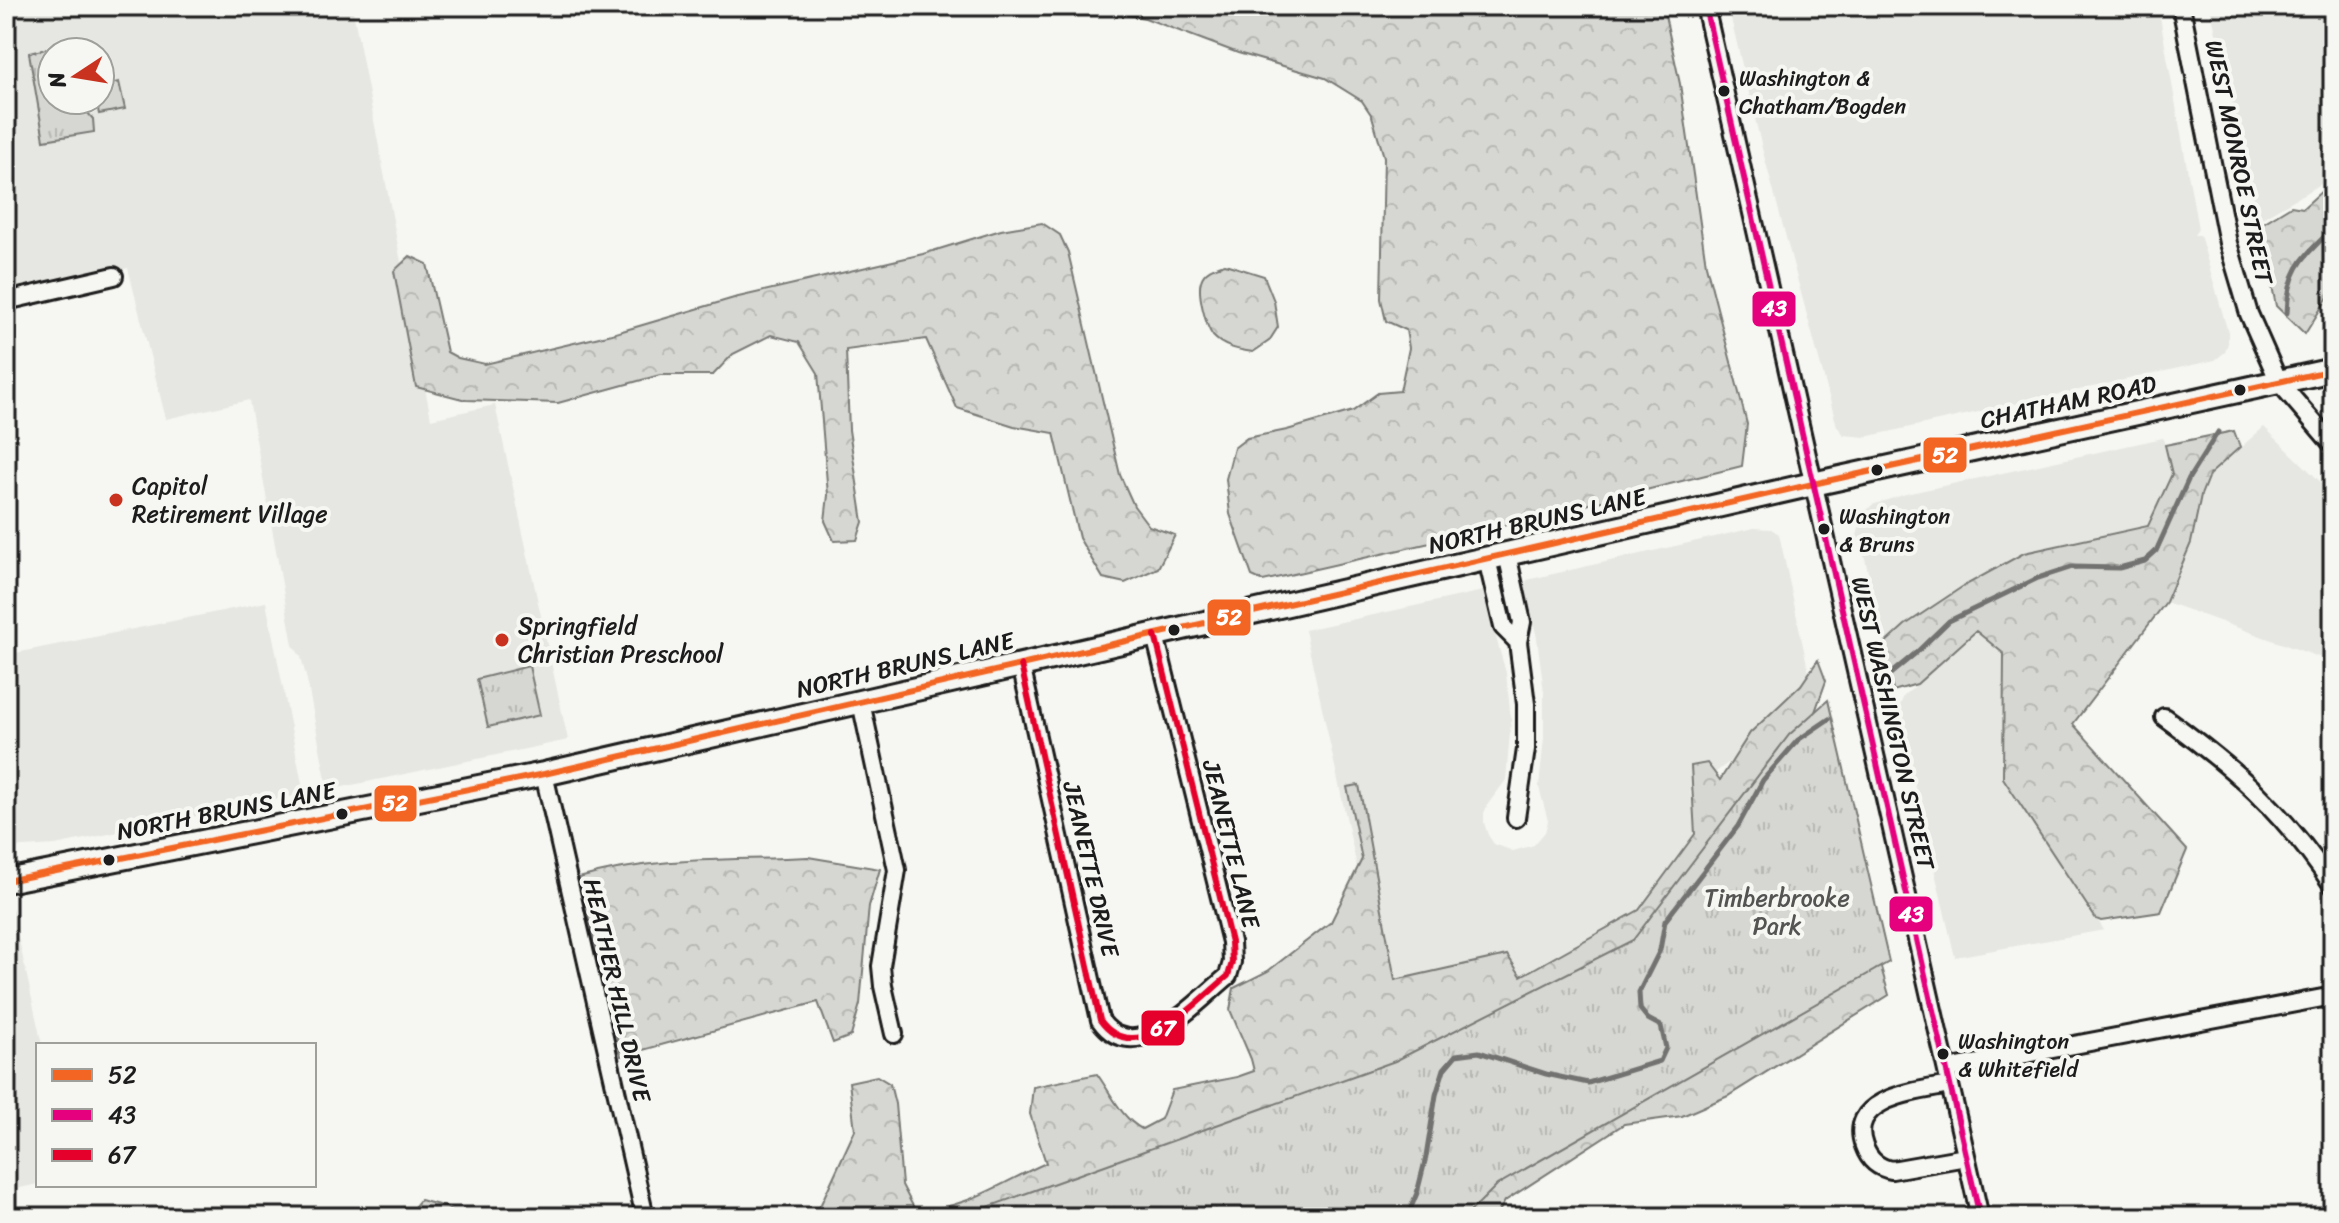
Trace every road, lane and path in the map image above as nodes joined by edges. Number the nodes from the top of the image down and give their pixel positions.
1 (1705, 6) edge
2 (2181, 6) edge
3 (114, 276) dead end
4 (6, 301) edge
5 (2333, 370) edge
6 (2279, 382) junction
7 (2333, 445) edge
8 (1813, 484) junction
9 (1497, 557) junction
10 (1155, 635) junction
11 (1021, 665) junction
12 (861, 702) junction
13 (2164, 717) dead end
14 (544, 774) junction
15 (1516, 818) dead end
16 (12, 876) edge
17 (2333, 886) edge
18 (2333, 996) edge
19 (1157, 1033) joint
20 (894, 1034) dead end
21 (1948, 1077) junction
22 (1966, 1157) junction
23 (645, 1217) edge
24 (1980, 1217) edge

1 - 8 street, WEST WASHINGTON STREET
2 - 6 street, WEST MONROE STREET
3 - 4 street
5 - 6 main road, CHATHAM ROAD
6 - 7 street, WEST MONROE STREET
6 - 8 main road, CHATHAM ROAD
8 - 9 main road, NORTH BRUNS LANE
8 - 21 street, WEST WASHINGTON STREET
9 - 10 main road, NORTH BRUNS LANE
9 - 15 street
10 - 11 main road, NORTH BRUNS LANE
10 - 19 street, JEANETTE LANE
11 - 12 main road, NORTH BRUNS LANE
11 - 19 street, JEANETTE DRIVE
12 - 14 main road, NORTH BRUNS LANE
12 - 20 street
13 - 17 street
14 - 16 main road, NORTH BRUNS LANE
14 - 23 street, HEATHER HILL DRIVE
18 - 21 street
21 - 22 street, WEST WASHINGTON STREET
21 - 22 street
22 - 24 street, WEST WASHINGTON STREET

